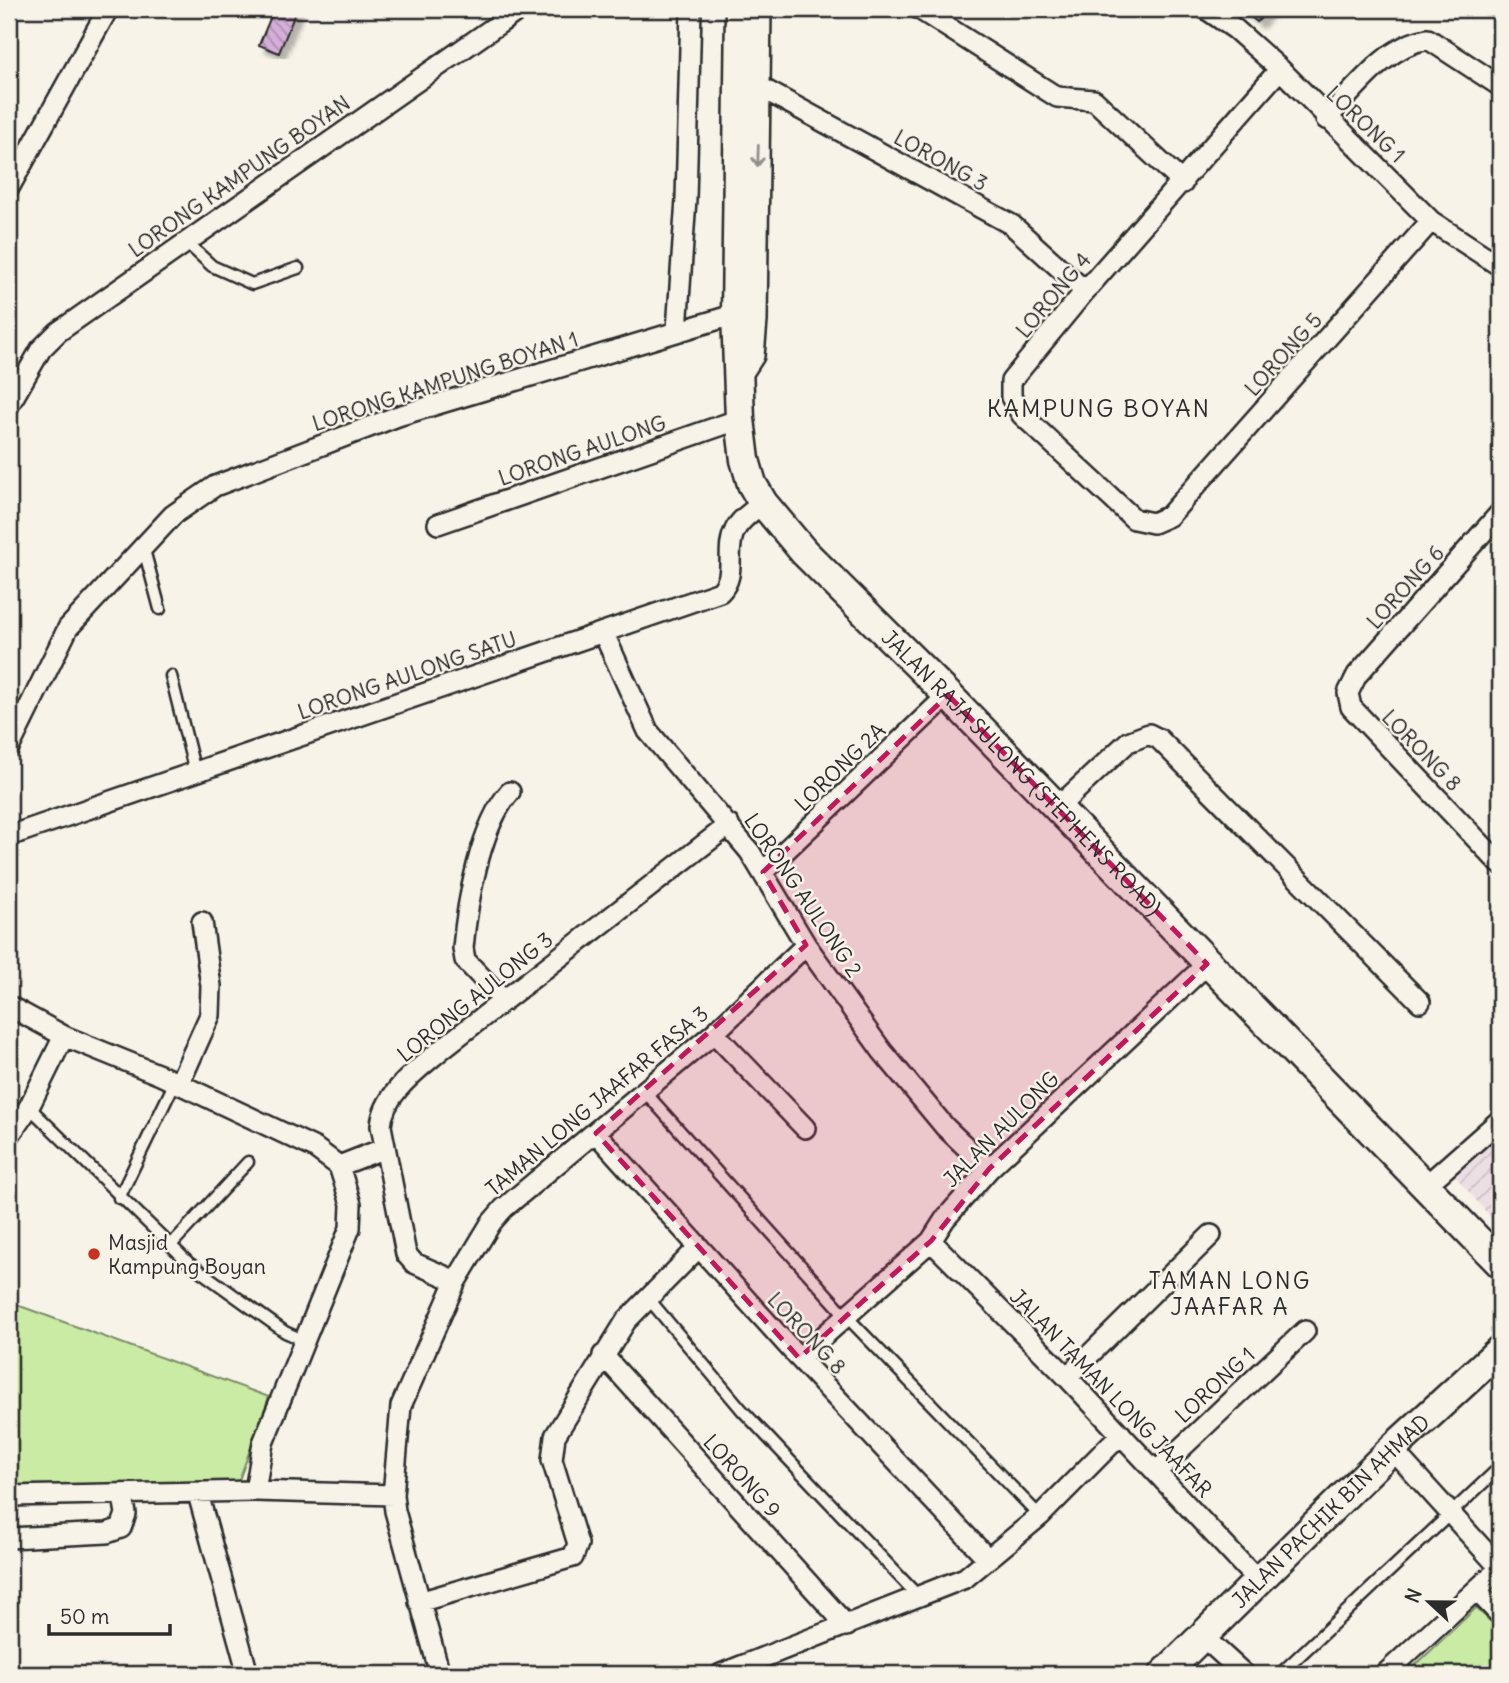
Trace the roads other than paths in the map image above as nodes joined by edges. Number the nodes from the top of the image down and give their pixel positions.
1 (108, 9) edge
2 (520, 9) edge
3 (691, 9) edge
4 (740, 9) edge
5 (761, 9) edge
6 (919, 9) edge
7 (1206, 9) edge
8 (1280, 69) junction
9 (1500, 86) edge
10 (760, 87) junction
11 (1326, 118) junction
12 (1183, 183) junction
13 (9, 188) edge
14 (1431, 221) junction
15 (185, 241) junction
16 (1500, 266) edge
17 (298, 268) dead end
18 (1085, 291) junction
19 (736, 314) junction
20 (677, 330) junction
21 (739, 380) junction
22 (9, 405) edge
23 (740, 419) junction
24 (763, 503) junction
25 (1500, 513) edge
26 (1169, 516) joint
27 (438, 524) dead end
28 (143, 546) junction
29 (160, 609) dead end
30 (603, 632) junction
31 (171, 677) dead end
32 (1348, 694) joint
33 (948, 695) junction
34 (9, 748) edge
35 (195, 772) junction
36 (510, 792) dead end
37 (1057, 808) junction
38 (729, 825) junction
39 (9, 836) edge
40 (1500, 864) edge
41 (764, 872) junction
42 (202, 922) dead end
43 (806, 945) junction
44 (1207, 964) junction
45 (504, 1001) junction
46 (1420, 1002) dead end
47 (9, 1006) edge
48 (714, 1033) junction
49 (64, 1036) junction
50 (177, 1083) junction
51 (645, 1092) junction
52 (29, 1107) junction
53 (1500, 1120) edge
54 (805, 1128) dead end
55 (596, 1133) junction
56 (9, 1136) edge
57 (385, 1148) junction
58 (248, 1162) dead end
59 (339, 1166) junction
60 (989, 1169) junction
61 (1423, 1188) junction
62 (119, 1198) junction
63 (1211, 1235) dead end
64 (931, 1241) junction
65 (171, 1245) junction
66 (698, 1248) junction
67 (1500, 1263) edge
68 (456, 1281) junction
69 (648, 1298) junction
70 (847, 1317) junction
71 (1305, 1331) dead end
72 (305, 1341) junction
73 (1500, 1350) edge
74 (603, 1355) junction
75 (799, 1358) junction
76 (1067, 1377) junction
77 (1121, 1434) junction
78 (1391, 1449) junction
79 (1500, 1467) edge
80 (1156, 1472) junction
81 (255, 1491) junction
82 (198, 1494) junction
83 (393, 1495) junction
84 (9, 1496) edge
85 (123, 1496) junction
86 (1451, 1514) junction
87 (1040, 1516) junction
88 (9, 1538) edge
89 (988, 1559) junction
90 (1500, 1568) edge
91 (1256, 1579) junction
92 (1477, 1591) junction
93 (918, 1595) junction
94 (419, 1602) junction
95 (1500, 1615) edge
96 (847, 1626) junction
97 (1201, 1635) junction
98 (248, 1674) edge
99 (440, 1674) edge
100 (721, 1674) edge
101 (1164, 1674) edge
102 (1244, 1674) edge
103 (1280, 1674) edge
104 (1385, 1674) edge

1 - 13 street
2 - 15 street, LORONG KAMPUNG BOYAN
3 - 20 street
4 - 19 street, JALAN RAJA SULONG (STEPHENS ROAD)
5 - 10 street
6 - 12 street
7 - 8 street, LORONG 1
8 - 11 street, LORONG 1
8 - 12 street, LORONG 4
9 - 11 street
10 - 18 street, LORONG 3
10 -> 21 street
11 - 14 street, LORONG 1
12 - 18 street, LORONG 4
14 - 16 street, LORONG 1
14 - 26 street, LORONG 5
15 - 17 lane
15 - 22 street, LORONG KAMPUNG BOYAN
18 - 26 street, LORONG 4
19 - 20 street, LORONG KAMPUNG BOYAN 1
19 - 21 street, JALAN RAJA SULONG (STEPHENS ROAD)
20 - 28 street, LORONG KAMPUNG BOYAN 1
21 - 23 street, JALAN RAJA SULONG (STEPHENS ROAD)
23 - 24 street, JALAN RAJA SULONG (STEPHENS ROAD)
23 - 27 street, LORONG AULONG
24 - 30 street, LORONG AULONG SATU
24 - 33 street, JALAN RAJA SULONG (STEPHENS ROAD)
25 - 32 street, LORONG 6
28 - 29 lane
28 - 34 street, LORONG KAMPUNG BOYAN 1
30 - 35 street, LORONG AULONG SATU
30 - 38 street, LORONG AULONG 2
31 - 35 lane
32 - 40 street, LORONG 8
33 - 37 street, JALAN RAJA SULONG (STEPHENS ROAD)
33 - 41 street, LORONG 2A
35 - 39 street, LORONG AULONG SATU
36 - 45 street
37 - 44 street, JALAN RAJA SULONG (STEPHENS ROAD)
37 - 46 street
38 - 41 street, LORONG AULONG 2
38 - 45 street, LORONG AULONG 3
41 - 43 street, LORONG AULONG 2
42 - 50 street
43 - 48 street, TAMAN LONG JAAFAR FASA 3
43 - 60 street, LORONG AULONG 2
44 - 60 street, JALAN AULONG
44 - 61 street, JALAN RAJA SULONG (STEPHENS ROAD)
45 - 57 street, LORONG AULONG 3
47 - 49 street
48 - 51 street, TAMAN LONG JAAFAR FASA 3
48 - 54 street
49 - 50 street
49 - 52 street
50 - 59 street
50 - 62 lane
51 - 55 street, TAMAN LONG JAAFAR FASA 3
51 - 70 lane
52 - 56 street
52 - 62 lane
53 - 61 street
55 - 66 street, LORONG 8
55 - 68 street, TAMAN LONG JAAFAR FASA 3
57 - 59 street
57 - 68 street, LORONG AULONG 3
58 - 65 lane
59 - 72 street
60 - 64 street, JALAN AULONG
61 - 67 street, JALAN RAJA SULONG (STEPHENS ROAD)
62 - 65 lane
63 - 76 street
64 - 70 street, JALAN AULONG
64 - 76 street, JALAN TAMAN LONG JAAFAR
65 - 72 lane
66 - 69 street
66 - 75 street, LORONG 8
68 - 83 street, TAMAN LONG JAAFAR FASA 3
69 - 74 street
69 - 93 lane
70 - 75 street, JALAN AULONG
70 - 87 lane
71 - 80 street, LORONG 1
72 - 81 street
73 - 78 street, JALAN PACHIK BIN AHMAD
74 - 94 street
74 - 96 street, LORONG 9
75 - 89 street, LORONG 8
76 - 77 street, JALAN TAMAN LONG JAAFAR
77 - 80 street, JALAN TAMAN LONG JAAFAR
77 - 87 street
78 - 86 street
78 - 91 street, JALAN PACHIK BIN AHMAD
79 - 86 lane
80 - 91 street, JALAN TAMAN LONG JAAFAR
81 - 82 street
81 - 83 street
82 - 85 street
82 - 98 street
83 - 94 street, TAMAN LONG JAAFAR FASA 3
84 - 85 street
85 - 88 street
86 - 90 street
86 - 103 lane
87 - 89 street
89 - 93 street
90 - 92 street
91 - 97 street, JALAN PACHIK BIN AHMAD
92 - 95 street
92 - 104 street
93 - 96 street
94 - 99 street, TAMAN LONG JAAFAR FASA 3
96 - 100 street
97 - 101 street, JALAN PACHIK BIN AHMAD
97 - 102 street

